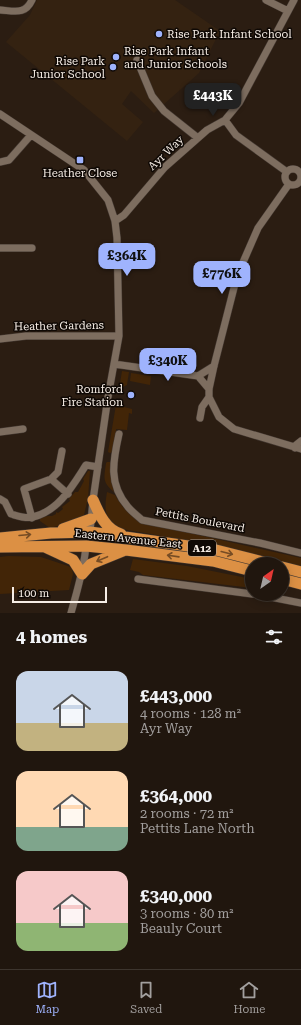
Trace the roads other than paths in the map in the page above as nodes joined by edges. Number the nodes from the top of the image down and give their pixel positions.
1 (32, 0) edge
2 (266, 0) edge
3 (294, 0) edge
4 (0, 10) edge
5 (288, 11) junction
6 (137, 60) dead end
7 (0, 114) edge
8 (225, 120) junction
9 (31, 135) junction
10 (198, 138) junction
11 (0, 162) edge
12 (299, 168) edge
13 (287, 172) junction
14 (300, 183) edge
15 (289, 184) junction
16 (115, 221) junction
17 (0, 248) edge
18 (32, 248) dead end
19 (119, 336) junction
20 (0, 340) edge
21 (114, 364) junction
22 (214, 366) junction
23 (198, 376) junction
24 (209, 389) junction
25 (210, 397) junction
26 (200, 418) dead end
27 (23, 429) dead end
28 (0, 432) edge
29 (119, 434) dead end
30 (301, 441) edge
31 (298, 449) edge
32 (62, 451) dead end
33 (100, 456) junction
34 (114, 457) junction
35 (98, 467) junction
36 (51, 479) junction
37 (68, 494) junction
38 (0, 499) edge
39 (93, 500) junction
40 (32, 518) junction
41 (91, 519) junction
42 (90, 532) junction
43 (51, 533) junction
44 (0, 538) edge
45 (133, 538) junction
46 (0, 546) edge
47 (43, 546) junction
48 (86, 546) junction
49 (126, 550) junction
50 (301, 553) edge
51 (245, 557) edge
52 (245, 569) edge
53 (289, 569) edge
54 (301, 572) edge
55 (82, 574) junction
56 (138, 579) dead end
57 (289, 581) edge
58 (301, 584) edge
59 (245, 593) edge
60 (289, 600) edge
61 (301, 603) edge
62 (70, 613) edge

1 - 4 street
2 - 5 street
3 - 5 street, Ayr Way
5 - 8 street, Ayr Way
6 - 10 street
7 - 9 street
8 - 10 street, Ayr Way
8 - 13 street
9 - 11 street
9 - 16 street
10 - 16 street, Ayr Way
12 - 13 street
12 - 14 street
13 - 15 street
14 - 15 street
15 - 22 street
16 - 19 street
17 - 18 street
19 - 20 street, Heather Gardens
19 - 21 street
21 - 23 street
21 - 33 street
22 - 23 street
22 - 24 street
23 - 24 street
24 - 25 street
25 - 26 street
25 - 31 street
27 - 28 street
29 - 34 street, Pettits Boulevard
30 - 31 street
32 - 36 street
33 - 34 street
33 - 35 street
34 - 50 street, Pettits Boulevard
35 - 37 street
35 - 39 street
36 - 37 street
36 - 40 street
37 - 40 street
38 - 40 street
39 - 41 street
39 - 45 highway
41 - 42 street
41 - 43 highway
42 - 43 highway, Eastern Avenue East / A12
42 - 45 highway, Eastern Avenue East / A12
42 - 48 highway
44 -> 43 highway, Eastern Avenue East / A12
45 -> 51 highway, Eastern Avenue East / A12
46 - 47 highway, Eastern Avenue East / A12
47 - 48 highway, Eastern Avenue East / A12
47 - 55 highway
48 - 49 highway, Eastern Avenue East / A12
48 - 55 street
52 -> 49 highway, Eastern Avenue East / A12
49 -> 55 highway
53 - 54 highway
55 - 62 street
56 - 59 street
57 - 58 highway
60 - 61 street

